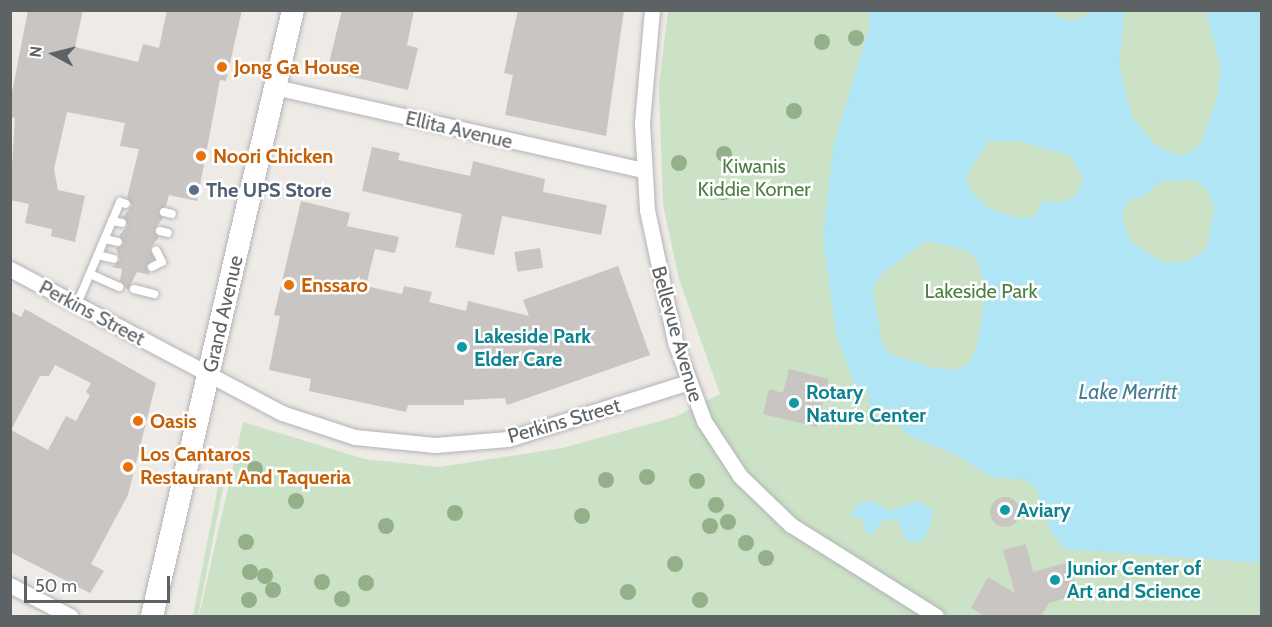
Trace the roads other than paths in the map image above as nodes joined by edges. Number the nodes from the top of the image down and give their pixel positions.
1 (293, 10) edge
2 (652, 10) edge
3 (275, 87) junction
4 (642, 170) junction
5 (126, 204) dead end
6 (112, 221) junction
7 (122, 223) dead end
8 (105, 239) junction
9 (118, 242) dead end
10 (156, 250) dead end
11 (98, 255) junction
12 (114, 259) dead end
13 (152, 267) dead end
14 (10, 269) edge
15 (90, 274) junction
16 (119, 287) dead end
17 (134, 290) dead end
18 (154, 294) dead end
19 (77, 304) junction
20 (209, 374) junction
21 (686, 383) junction
22 (10, 585) edge
23 (70, 616) edge
24 (152, 616) edge
25 (936, 616) edge

1 - 3 main road, Grand Avenue
2 - 4 street, Bellevue Avenue
3 - 4 street, Ellita Avenue
3 - 20 main road, Grand Avenue
4 - 21 street, Bellevue Avenue
5 - 6 lane
6 - 7 lane
6 - 8 lane
8 - 9 lane
8 - 11 lane
10 - 13 lane
11 - 12 lane
11 - 15 lane
14 - 19 street, Perkins Street
15 - 16 lane
15 - 19 lane
17 - 18 lane
19 - 20 street, Perkins Street
20 - 21 street, Perkins Street
20 - 24 main road, Grand Avenue
21 - 25 street, Bellevue Avenue
22 - 23 street

